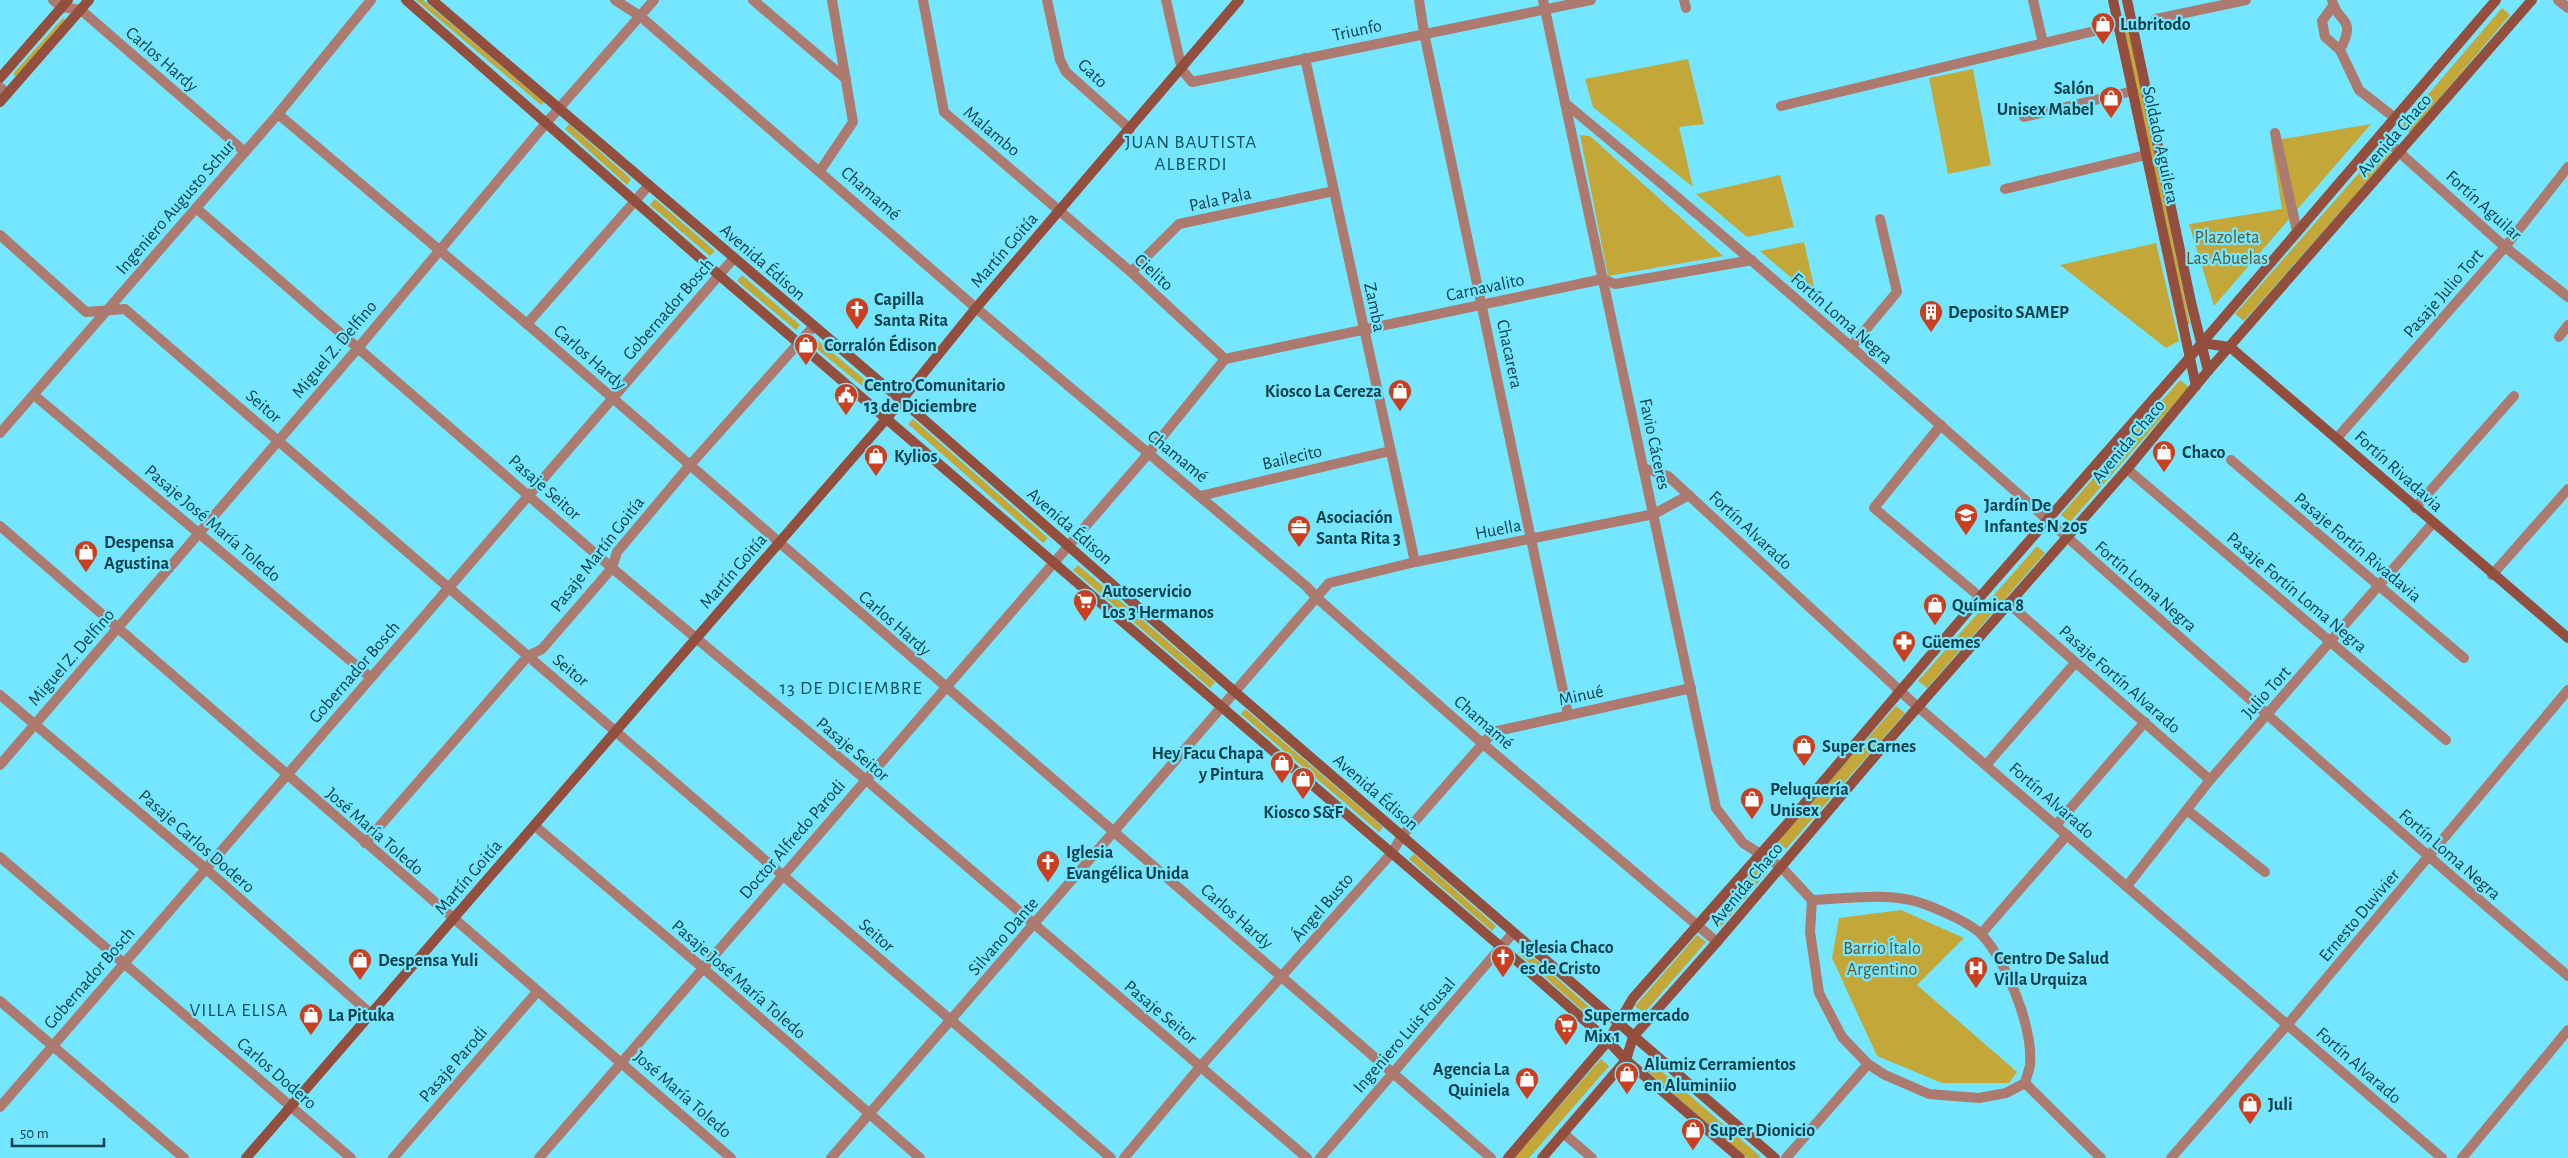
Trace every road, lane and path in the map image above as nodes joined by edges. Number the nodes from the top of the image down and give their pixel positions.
1 (53, 0) edge
2 (89, 0) edge
3 (371, 0) edge
4 (406, 0) edge
5 (432, 0) edge
6 (615, 0) edge
7 (654, 0) edge
8 (753, 0) edge
9 (832, 0) edge
10 (923, 0) edge
11 (1047, 0) edge
12 (1166, 0) edge
13 (1239, 0) edge
14 (1419, 0) edge
15 (1591, 0) edge
16 (2033, 0) edge
17 (2113, 0) edge
18 (2126, 0) edge
19 (2246, 0) edge
20 (2496, 0) edge
21 (2532, 0) edge
22 (2558, 0) edge
23 (2332, 3) edge
24 (65, 4) edge
25 (1544, 4) edge
26 (2568, 8) edge
27 (81, 10) junction
28 (640, 16) junction
29 (2156, 20) dead end
30 (2132, 22) junction
31 (2118, 25) junction
32 (1424, 33) junction
33 (2043, 43) junction
34 (2340, 50) junction
35 (1305, 58) junction
36 (1182, 70) junction
37 (0, 78) edge
38 (846, 78) junction
39 (4, 91) edge
40 (2132, 92) junction
41 (0, 102) edge
42 (1566, 103) junction
43 (1781, 106) dead end
44 (560, 108) junction
45 (278, 114) junction
46 (2024, 118) dead end
47 (2395, 118) junction
48 (547, 122) junction
49 (1130, 129) junction
50 (2275, 133) dead end
51 (2380, 135) junction
52 (245, 152) junction
53 (2401, 152) junction
54 (2146, 155) junction
55 (2568, 166) edge
56 (820, 171) junction
57 (649, 185) junction
58 (2005, 189) dead end
59 (1334, 191) junction
60 (635, 201) junction
61 (196, 208) junction
62 (1060, 210) junction
63 (1880, 219) dead end
64 (2297, 231) junction
65 (0, 235) edge
66 (2505, 247) junction
67 (438, 250) junction
68 (733, 259) junction
69 (1752, 260) junction
70 (1131, 272) junction
71 (719, 275) junction
72 (1603, 279) junction
73 (2568, 297) edge
74 (1482, 304) junction
75 (976, 308) junction
76 (106, 311) junction
77 (527, 324) junction
78 (2568, 325) edge
79 (813, 327) junction
80 (1364, 328) junction
81 (2559, 337) dead end
82 (800, 344) junction
83 (2201, 344) junction
84 (1851, 347) junction
85 (2230, 347) junction
86 (358, 348) junction
87 (2190, 357) junction
88 (1225, 359) junction
89 (2208, 371) junction
90 (2196, 386) junction
91 (34, 395) junction
92 (2514, 396) dead end
93 (612, 398) junction
94 (900, 399) junction
95 (887, 418) junction
96 (1940, 425) junction
97 (0, 433) edge
98 (2337, 438) junction
99 (278, 440) junction
100 (1390, 451) junction
101 (1148, 454) junction
102 (2231, 460) dead end
103 (690, 465) junction
104 (1644, 468) junction
105 (2127, 469) junction
106 (2568, 489) edge
107 (529, 494) junction
108 (1689, 495) junction
109 (1200, 496) junction
110 (2415, 508) junction
111 (1654, 514) junction
112 (2048, 520) junction
113 (2433, 524) junction
114 (0, 526) edge
115 (198, 532) junction
116 (1533, 538) junction
117 (2067, 538) junction
118 (778, 544) junction
119 (1068, 546) junction
120 (1055, 562) junction
121 (1414, 562) junction
122 (612, 568) junction
123 (2492, 574) junction
124 (450, 585) junction
125 (2378, 587) junction
126 (1980, 597) junction
127 (1317, 598) junction
128 (2008, 603) junction
129 (118, 627) junction
130 (696, 638) junction
131 (2568, 638) edge
132 (2331, 642) junction
133 (528, 656) junction
134 (2464, 658) dead end
135 (2075, 663) junction
136 (370, 677) junction
137 (945, 688) junction
138 (1691, 688) junction
139 (2568, 690) edge
140 (1234, 691) junction
141 (1901, 691) junction
142 (0, 695) edge
143 (1220, 706) junction
144 (1918, 707) junction
145 (1568, 714) junction
146 (2268, 716) junction
147 (2145, 722) junction
148 (34, 724) junction
149 (618, 729) junction
150 (2446, 740) dead end
151 (1482, 743) junction
152 (0, 765) edge
153 (1986, 766) junction
154 (286, 774) junction
155 (865, 779) junction
156 (2210, 780) junction
157 (2187, 810) junction
158 (2056, 825) junction
159 (535, 826) junction
160 (1115, 831) junction
161 (2067, 834) junction
162 (1402, 836) junction
163 (365, 843) junction
164 (1391, 854) junction
165 (1760, 854) junction
166 (0, 857) edge
167 (2428, 858) junction
168 (1781, 867) junction
169 (205, 868) junction
170 (2265, 872) dead end
171 (782, 875) junction
172 (2127, 886) junction
173 (1812, 900) junction
174 (452, 919) junction
175 (1034, 925) junction
176 (1698, 926) junction
177 (1514, 933) junction
178 (1981, 934) junction
179 (1717, 942) junction
180 (1501, 947) junction
181 (124, 963) junction
182 (703, 968) junction
183 (1282, 976) junction
184 (2568, 976) edge
185 (537, 992) junction
186 (0, 1001) edge
187 (371, 1014) junction
188 (951, 1019) junction
189 (1617, 1024) junction
190 (2288, 1024) junction
191 (2568, 1030) edge
192 (1633, 1037) junction
193 (1608, 1041) junction
194 (52, 1044) junction
195 (1626, 1060) junction
196 (622, 1062) junction
197 (1868, 1064) junction
198 (1200, 1067) junction
199 (1392, 1073) junction
200 (2024, 1083) junction
201 (291, 1106) junction
202 (0, 1107) edge
203 (868, 1113) junction
204 (1563, 1134) junction
205 (184, 1158) edge
206 (246, 1158) edge
207 (351, 1158) edge
208 (393, 1158) edge
209 (539, 1158) edge
210 (731, 1158) edge
211 (830, 1158) edge
212 (920, 1158) edge
213 (1111, 1158) edge
214 (1124, 1158) edge
215 (1308, 1158) edge
216 (1320, 1158) edge
217 (1490, 1158) edge
218 (1508, 1158) edge
219 (1542, 1158) edge
220 (1592, 1158) edge
221 (1740, 1158) edge
222 (1775, 1158) edge
223 (1786, 1158) edge
224 (2101, 1158) edge
225 (2172, 1158) edge
226 (2442, 1158) edge
227 (2462, 1158) edge

1 - 24 street
2 - 27 main road
3 - 45 street, Ingeniero Augusto Schur
4 - 48 main road, Avenida Édison
5 - 44 main road, Avenida Édison
6 - 28 street, Chamamé
7 - 28 street, Miguel Z. Delfino
8 - 38 street
9 - 38 street
10 - 62 street, Malambo
11 - 49 street, Gato
12 - 36 street
13 - 36 main road, Martín Goitía
14 - 32 street, Chacarera
15 - 25 street, Triunfo
16 - 33 street
17 - 31 main road, Soldado Aguilera
18 - 30 main road, Soldado Aguilera
19 - 29 street
20 - 47 main road, Avenida Chaco
21 - 53 main road, Avenida Chaco
22 - 26 street
23 - 34 street
23 - 34 street
24 - 27 street
24 - 37 main road
25 - 32 street, Triunfo
25 - 42 street, Favio Cáceres
27 - 39 main road
27 - 52 street, Carlos Hardy
28 - 44 street, Miguel Z. Delfino
28 - 56 street, Chamamé
30 - 31 street
30 - 83 main road, Soldado Aguilera
31 - 33 street
31 - 40 main road, Soldado Aguilera
32 - 35 street, Triunfo
32 - 74 street, Chacarera
33 - 43 street
34 - 47 street
35 - 36 street, Triunfo
35 - 59 street, Zamba
36 - 49 main road, Martín Goitía
38 - 56 street
39 - 41 main road
40 - 46 street
40 - 54 main road, Soldado Aguilera
42 - 69 street, Fortín Loma Negra
42 - 72 street, Favio Cáceres
44 - 48 street, Miguel Z. Delfino
44 - 57 main road, Avenida Édison
45 - 52 street, Ingeniero Augusto Schur
45 - 67 street, Carlos Hardy
47 - 51 main road, Avenida Chaco
48 - 60 main road, Avenida Édison
48 - 67 street, Miguel Z. Delfino
49 - 62 main road, Martín Goitía
50 - 64 street
51 - 53 street, Fortín Aguilar
51 - 64 main road, Avenida Chaco
52 - 61 street, Ingeniero Augusto Schur
53 - 66 street, Fortín Aguilar
53 - 85 main road, Avenida Chaco
54 - 58 street
54 - 87 main road, Soldado Aguilera
55 - 66 street, Pasaje Julio Tort
56 - 75 street, Chamamé
57 - 60 street
57 - 68 main road, Avenida Édison
59 - 70 street, Pala Pala
59 - 80 street, Zamba
60 - 71 main road, Avenida Édison
60 - 77 street
61 - 76 street, Ingeniero Augusto Schur
61 - 86 street, Pasaje Seitor
62 - 70 street, Cielito
62 - 75 main road, Martín Goitía
63 - 84 street
64 - 83 main road, Avenida Chaco
65 - 76 street, Seitor
66 - 73 street, Fortín Aguilar
66 - 98 street, Pasaje Julio Tort
67 - 77 street, Carlos Hardy
67 - 86 street, Miguel Z. Delfino
68 - 71 street, Gobernador Bosch
68 - 79 main road, Avenida Édison
69 - 72 street, Carnavalito
69 - 84 street, Fortín Loma Negra
70 - 88 street, Cielito
71 - 82 main road, Avenida Édison
71 - 93 street, Gobernador Bosch
72 - 74 street, Carnavalito
72 - 104 street, Favio Cáceres
74 - 80 street, Carnavalito
74 - 116 street, Chacarera
75 - 94 main road, Martín Goitía
75 - 101 street, Chamamé
76 - 91 street, Ingeniero Augusto Schur
76 - 99 street, Seitor
77 - 93 street, Carlos Hardy
78 - 81 street
79 - 82 street, Pasaje Martín Goitía
79 - 94 main road, Avenida Édison
80 - 88 street, Carnavalito
80 - 100 street, Zamba
82 - 95 main road, Avenida Édison
82 - 103 street, Pasaje Martín Goitía
83 - 85 main road
83 - 87 main road, Avenida Chaco
83 - 89 main road, Soldado Aguilera
84 - 96 street, Fortín Loma Negra
85 - 89 main road, Avenida Chaco
85 - 98 main road, Fortín Rivadavia
86 - 99 street, Miguel Z. Delfino
86 - 107 street, Pasaje Seitor
87 - 90 main road, Soldado Aguilera
87 - 112 main road, Avenida Chaco
88 - 101 street, Doctor Alfredo Parodi
89 - 90 main road, Avenida Chaco
90 - 105 main road, Avenida Chaco
91 - 97 street, Ingeniero Augusto Schur
91 - 115 street, Pasaje José María Toledo
92 - 110 street
93 - 103 street, Carlos Hardy
93 - 107 street, Gobernador Bosch
94 - 95 main road, Martín Goitía
94 - 119 main road, Avenida Édison
95 - 118 main road, Martín Goitía
95 - 120 main road, Avenida Édison
96 - 112 street, Fortín Loma Negra
96 - 126 street
98 - 110 main road, Fortín Rivadavia
99 - 115 street, Miguel Z. Delfino
99 - 124 street, Seitor
100 - 109 street, Bailecito
100 - 121 street, Zamba
101 - 109 street, Chamamé
101 - 119 street, Doctor Alfredo Parodi
102 - 125 street, Pasaje Fortín Rivadavia
103 - 118 street, Carlos Hardy
103 - 122 street, Pasaje Martín Goitía
104 - 108 street, Fortín Alvarado
104 - 111 street, Favio Cáceres
105 - 117 main road, Avenida Chaco
105 - 132 street, Pasaje Fortín Loma Negra
106 - 123 street
107 - 122 street, Pasaje Seitor
107 - 124 street, Gobernador Bosch
108 - 111 street, Huella
108 - 141 street, Fortín Alvarado
109 - 127 street, Chamamé
110 - 113 main road, Fortín Rivadavia
111 - 116 street, Huella
111 - 138 street, Favio Cáceres
112 - 117 street, Fortín Loma Negra
112 - 126 main road, Avenida Chaco
113 - 123 main road, Fortín Rivadavia
113 - 125 street, Julio Tort
114 - 129 street, José María Toledo
115 - 129 street, Miguel Z. Delfino
115 - 136 street, Pasaje José María Toledo
116 - 121 street, Huella
116 - 145 street, Chacarera
117 - 128 main road, Avenida Chaco
117 - 146 street, Fortín Loma Negra
118 - 130 main road, Martín Goitía
118 - 137 street, Carlos Hardy
119 - 120 street, Doctor Alfredo Parodi
119 - 140 main road, Avenida Édison
120 - 137 street, Doctor Alfredo Parodi
120 - 143 main road, Avenida Édison
121 - 127 street, Huella
122 - 130 street, Pasaje Seitor
122 - 133 street, Pasaje Martín Goitía
123 - 131 main road, Fortín Rivadavia
124 - 133 street, Seitor
124 - 136 street, Gobernador Bosch
125 - 132 street, Julio Tort
125 - 134 street, Pasaje Fortín Rivadavia
126 - 141 main road, Avenida Chaco
127 - 140 street, Silvano Dante
127 - 151 street, Chamamé
128 - 135 street, Pasaje Fortín Alvarado
128 - 144 main road, Avenida Chaco
129 - 148 street, Miguel Z. Delfino
129 - 154 street, José María Toledo
130 - 149 main road, Martín Goitía
130 - 155 street, Pasaje Seitor
132 - 146 street, Julio Tort
132 - 150 street, Pasaje Fortín Loma Negra
133 - 149 street, Seitor
133 - 163 street, Pasaje Martín Goitía
135 - 147 street, Pasaje Fortín Alvarado
135 - 153 street
136 - 154 street, Gobernador Bosch
137 - 155 street, Doctor Alfredo Parodi
137 - 160 street, Carlos Hardy
138 - 145 street, Minué
138 - 165 street, Favio Cáceres
139 - 167 street, Ernesto Duvivier
140 - 143 street, Silvano Dante
140 - 162 main road, Avenida Édison
141 - 144 street, Fortín Alvarado
141 - 165 main road, Avenida Chaco
142 - 148 street, Pasaje Carlos Dodero
143 - 160 street, Silvano Dante
143 - 164 main road, Avenida Édison
144 - 153 street, Fortín Alvarado
144 - 168 main road, Avenida Chaco
145 - 151 street, Minué
146 - 156 street, Julio Tort
146 - 167 street, Fortín Loma Negra
147 - 156 street, Pasaje Fortín Alvarado
147 - 158 street
148 - 152 street, Miguel Z. Delfino
148 - 169 street, Pasaje Carlos Dodero
149 - 159 main road, Martín Goitía
149 - 171 street, Seitor
151 - 162 street, Ángel Busto
151 - 176 street, Chamamé
153 - 158 street, Fortín Alvarado
154 - 163 street, José María Toledo
154 - 169 street, Gobernador Bosch
155 - 171 street, Doctor Alfredo Parodi
155 - 175 street, Pasaje Seitor
156 - 157 street, Julio Tort
157 - 170 street
157 - 172 street, Julio Tort
158 - 161 street, Fortín Alvarado
159 - 174 main road, Martín Goitía
159 - 182 street, Pasaje José María Toledo
160 - 175 street, Silvano Dante
160 - 183 street, Carlos Hardy
161 - 172 street, Fortín Alvarado
161 - 178 street
162 - 164 street, Ángel Busto
162 - 177 main road, Avenida Édison
163 - 174 street, José María Toledo
164 - 180 main road, Avenida Édison
164 - 183 street, Ángel Busto
165 - 168 street, Favio Cáceres
165 - 176 main road, Avenida Chaco
166 - 181 street, Carlos Dodero
167 - 184 street, Fortín Loma Negra
167 - 190 street, Ernesto Duvivier
168 - 173 street, Favio Cáceres
168 - 179 main road, Avenida Chaco
169 - 181 street, Gobernador Bosch
169 - 187 street, Pasaje Carlos Dodero
171 - 182 street, Doctor Alfredo Parodi
171 - 188 street, Seitor
172 - 190 street, Fortín Alvarado
173 - 178 street
173 - 197 street
174 - 185 street, José María Toledo
174 - 187 main road, Martín Goitía
175 - 188 street, Silvano Dante
175 - 198 street, Pasaje Seitor
176 - 179 street, Chamamé
176 - 189 main road, Avenida Chaco
177 - 180 street, Ingeniero Luis Fousal
177 - 189 main road, Avenida Édison
178 - 200 street
179 - 192 main road, Avenida Chaco
180 - 193 main road, Avenida Édison
180 - 199 street, Ingeniero Luis Fousal
181 - 194 street, Gobernador Bosch
181 - 201 street, Carlos Dodero
182 - 196 street, Doctor Alfredo Parodi
182 - 203 street, Pasaje José María Toledo
183 - 198 street, Ángel Busto
183 - 199 street, Carlos Hardy
185 - 196 street, José María Toledo
185 - 208 street, Pasaje Parodi
186 - 194 street
187 - 201 main road, Martín Goitía
188 - 203 street, Silvano Dante
188 - 213 street, Seitor
189 - 192 main road, Avenida Édison
189 - 193 main road, Avenida Chaco
190 - 225 street, Ernesto Duvivier
190 - 226 street, Fortín Alvarado
191 - 227 street
192 - 195 main road, Avenida Chaco
192 - 222 main road, Avenida Édison
193 - 195 main road, Avenida Édison
193 - 218 main road, Avenida Chaco
194 - 202 street, Gobernador Bosch
194 - 205 street
195 - 204 main road, Avenida Chaco
195 - 221 main road, Avenida Édison
196 - 209 street, Doctor Alfredo Parodi
196 - 210 street, José María Toledo
197 - 200 street
197 - 223 street
198 - 214 street, Ángel Busto
198 - 215 street, Pasaje Seitor
199 - 216 street, Ingeniero Luis Fousal
199 - 217 street, Carlos Hardy
200 - 224 street
201 - 206 main road, Martín Goitía
201 - 207 street, Carlos Dodero
203 - 211 street, Silvano Dante
203 - 212 street, Pasaje José María Toledo
204 - 219 main road, Avenida Chaco
204 - 220 street

